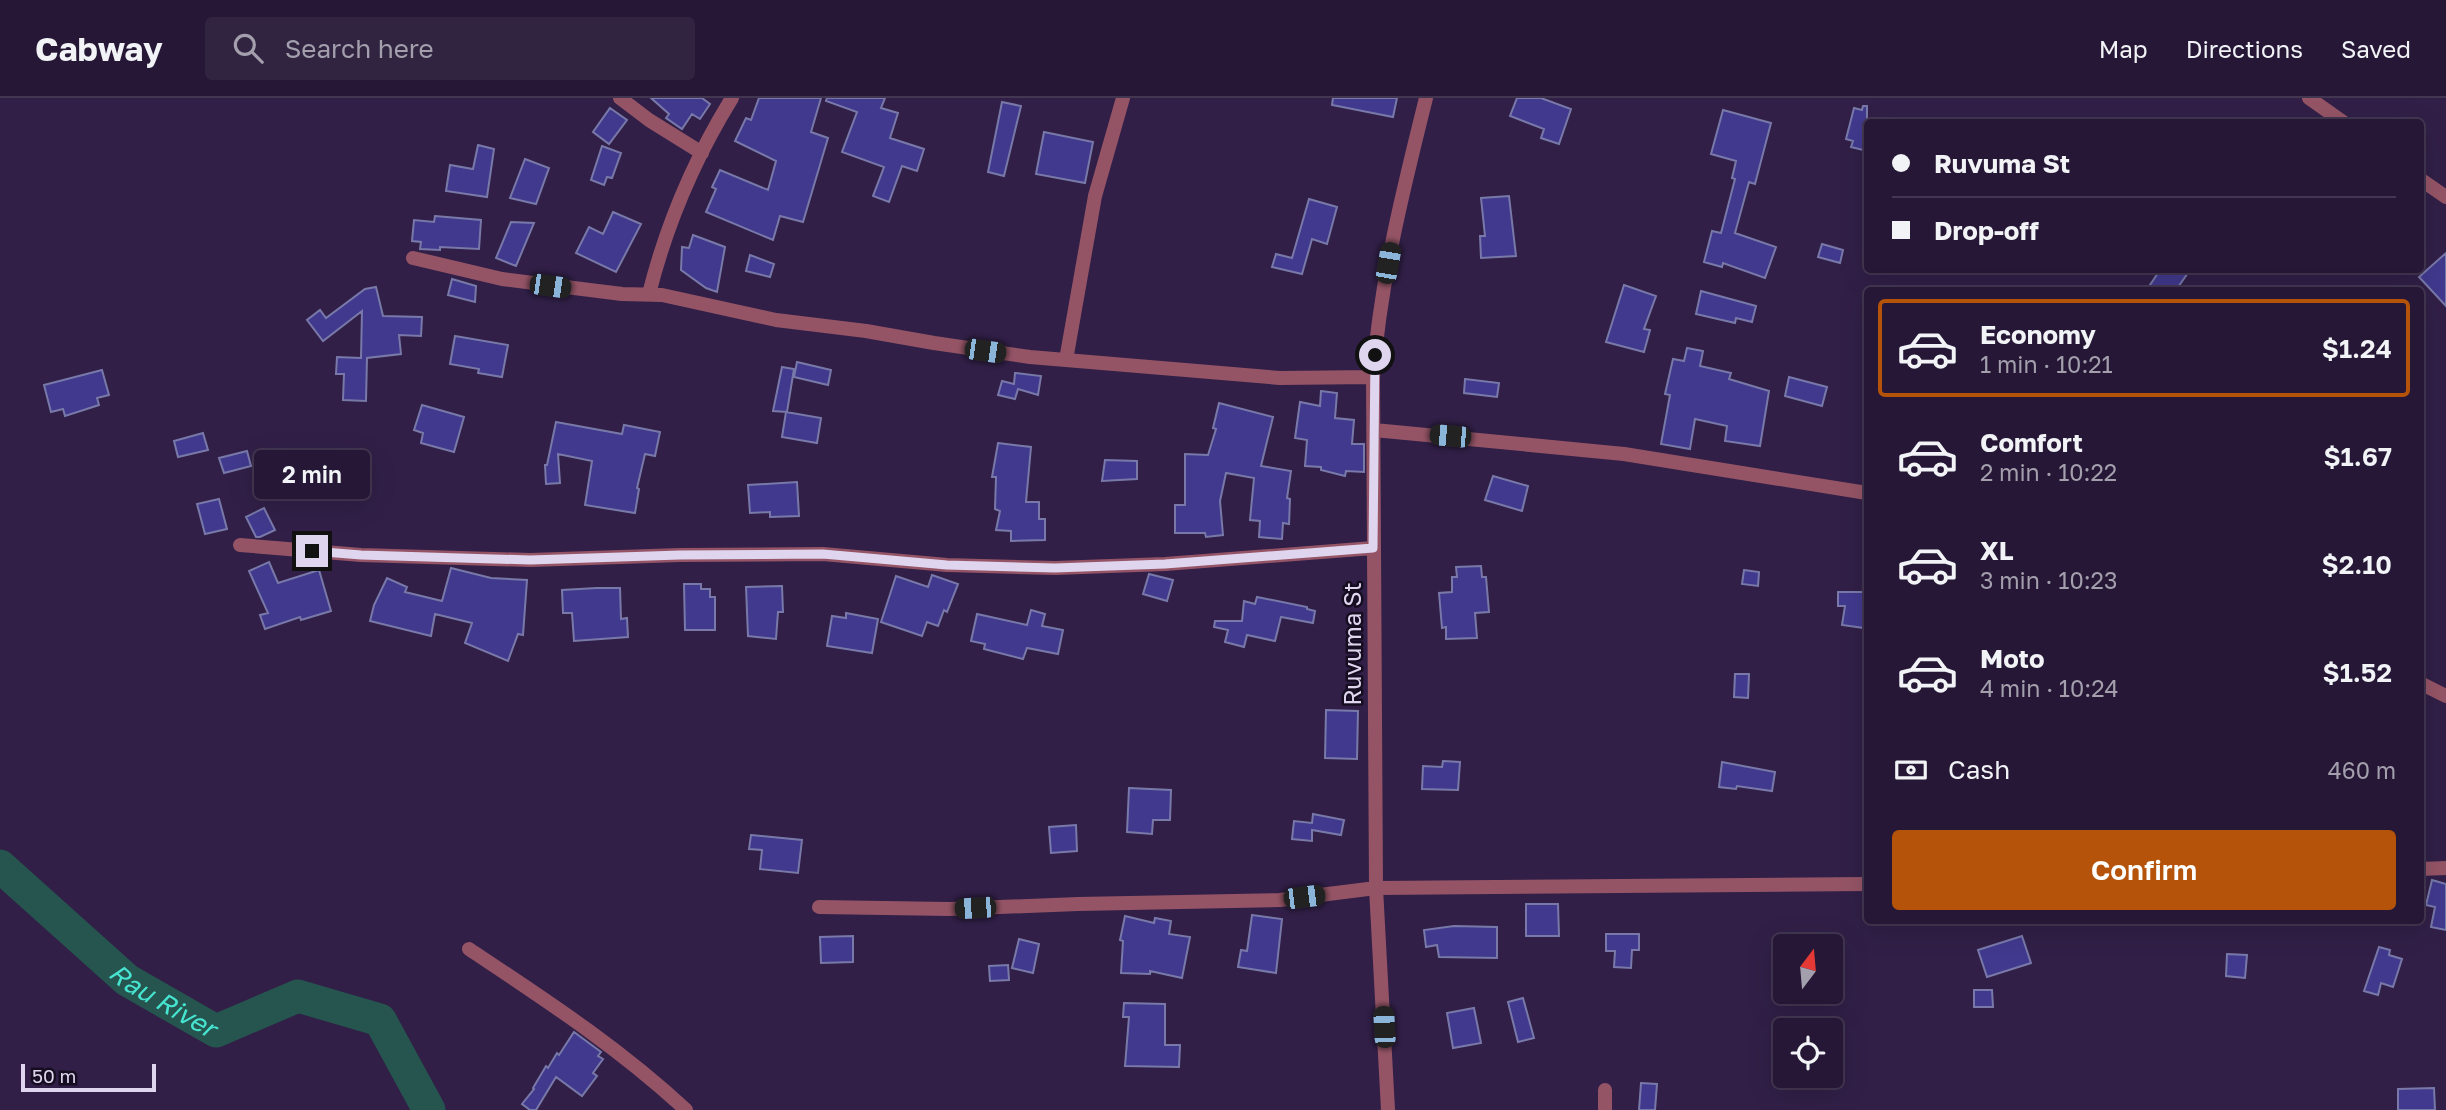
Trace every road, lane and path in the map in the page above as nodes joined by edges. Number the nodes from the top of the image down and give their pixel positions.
1 (620, 98) edge
2 (732, 98) edge
3 (1123, 98) edge
4 (1426, 98) edge
5 (2309, 98) edge
6 (2339, 119) edge
7 (702, 153) junction
8 (2424, 182) edge
9 (2446, 197) edge
10 (413, 258) dead end
11 (649, 294) junction
12 (1066, 360) junction
13 (1373, 377) junction
14 (1374, 430) junction
15 (1864, 493) edge
16 (240, 545) dead end
17 (1373, 548) junction
18 (2424, 684) edge
19 (2446, 696) edge
20 (2446, 868) edge
21 (2424, 869) edge
22 (1864, 884) edge
23 (1376, 888) junction
24 (819, 907) dead end
25 (469, 949) dead end
26 (1605, 1090) dead end
27 (686, 1110) edge
28 (1388, 1110) edge
29 (1605, 1110) edge

1 - 7 street
2 - 7 street
3 - 12 street
4 - 13 street, Ruvuma St
5 - 6 street
7 - 11 street
8 - 9 street
10 - 11 street
11 - 12 street
12 - 13 street
13 - 14 street, Ruvuma St
14 - 15 street
14 - 17 street, Ruvuma St
16 - 17 street
17 - 23 street, Ruvuma St
18 - 19 street
20 - 21 street
22 - 23 street
23 - 24 street
23 - 28 street, Ruvuma St
25 - 27 street
26 - 29 street

